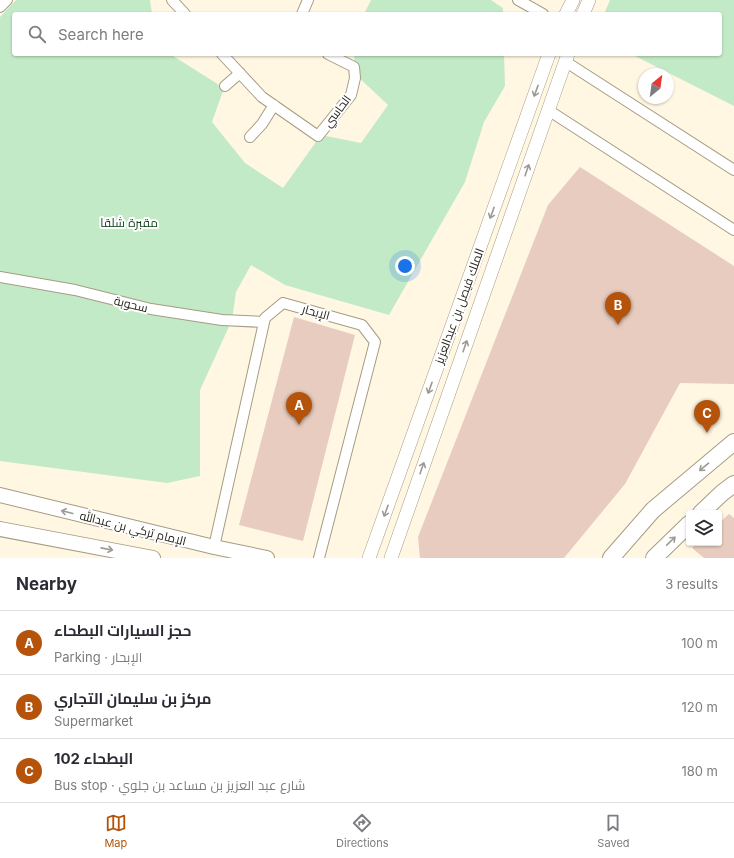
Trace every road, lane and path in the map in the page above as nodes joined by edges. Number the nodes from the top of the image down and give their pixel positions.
1 (6, 0) edge
2 (172, 0) edge
3 (308, 0) edge
4 (518, 0) edge
5 (573, 0) edge
6 (589, 0) edge
7 (0, 7) edge
8 (183, 12) edge
9 (303, 12) edge
10 (539, 12) edge
11 (567, 12) edge
12 (584, 12) edge
13 (224, 56) edge
14 (332, 56) edge
15 (548, 56) edge
16 (567, 58) edge
17 (240, 73) junction
18 (224, 86) dead end
19 (274, 105) junction
20 (548, 110) junction
21 (250, 137) dead end
22 (734, 170) edge
23 (734, 230) edge
24 (0, 277) edge
25 (264, 322) junction
26 (734, 442) edge
27 (734, 484) edge
28 (0, 495) edge
29 (704, 510) edge
30 (686, 527) edge
31 (0, 529) edge
32 (214, 548) junction
33 (153, 558) edge
34 (267, 558) edge
35 (319, 558) edge
36 (369, 558) edge
37 (391, 558) edge
38 (611, 558) edge
39 (654, 558) edge

1 - 7 street
2 - 8 street
3 - 9 street
4 - 10 street
5 - 11 street
6 - 12 street
13 - 17 street
14 - 19 street, الحاسي
15 -> 36 street, الملك فيصل بن عبدالعزيز
16 - 20 street, الملك فيصل بن عبدالعزيز
16 - 22 street
17 - 18 street
17 - 19 street
19 - 21 street
20 - 23 street
37 -> 20 street, الملك فيصل بن عبدالعزيز
24 - 25 street, سحوبة
25 - 32 street
25 - 35 street, الإبحار
26 -> 38 main road
27 - 29 main road
32 -> 28 main road, الإمام تركي بن عبدالله
39 -> 30 main road
31 -> 33 main road, الإمام تركي بن عبدالله
32 - 34 main road, الإمام تركي بن عبدالله

